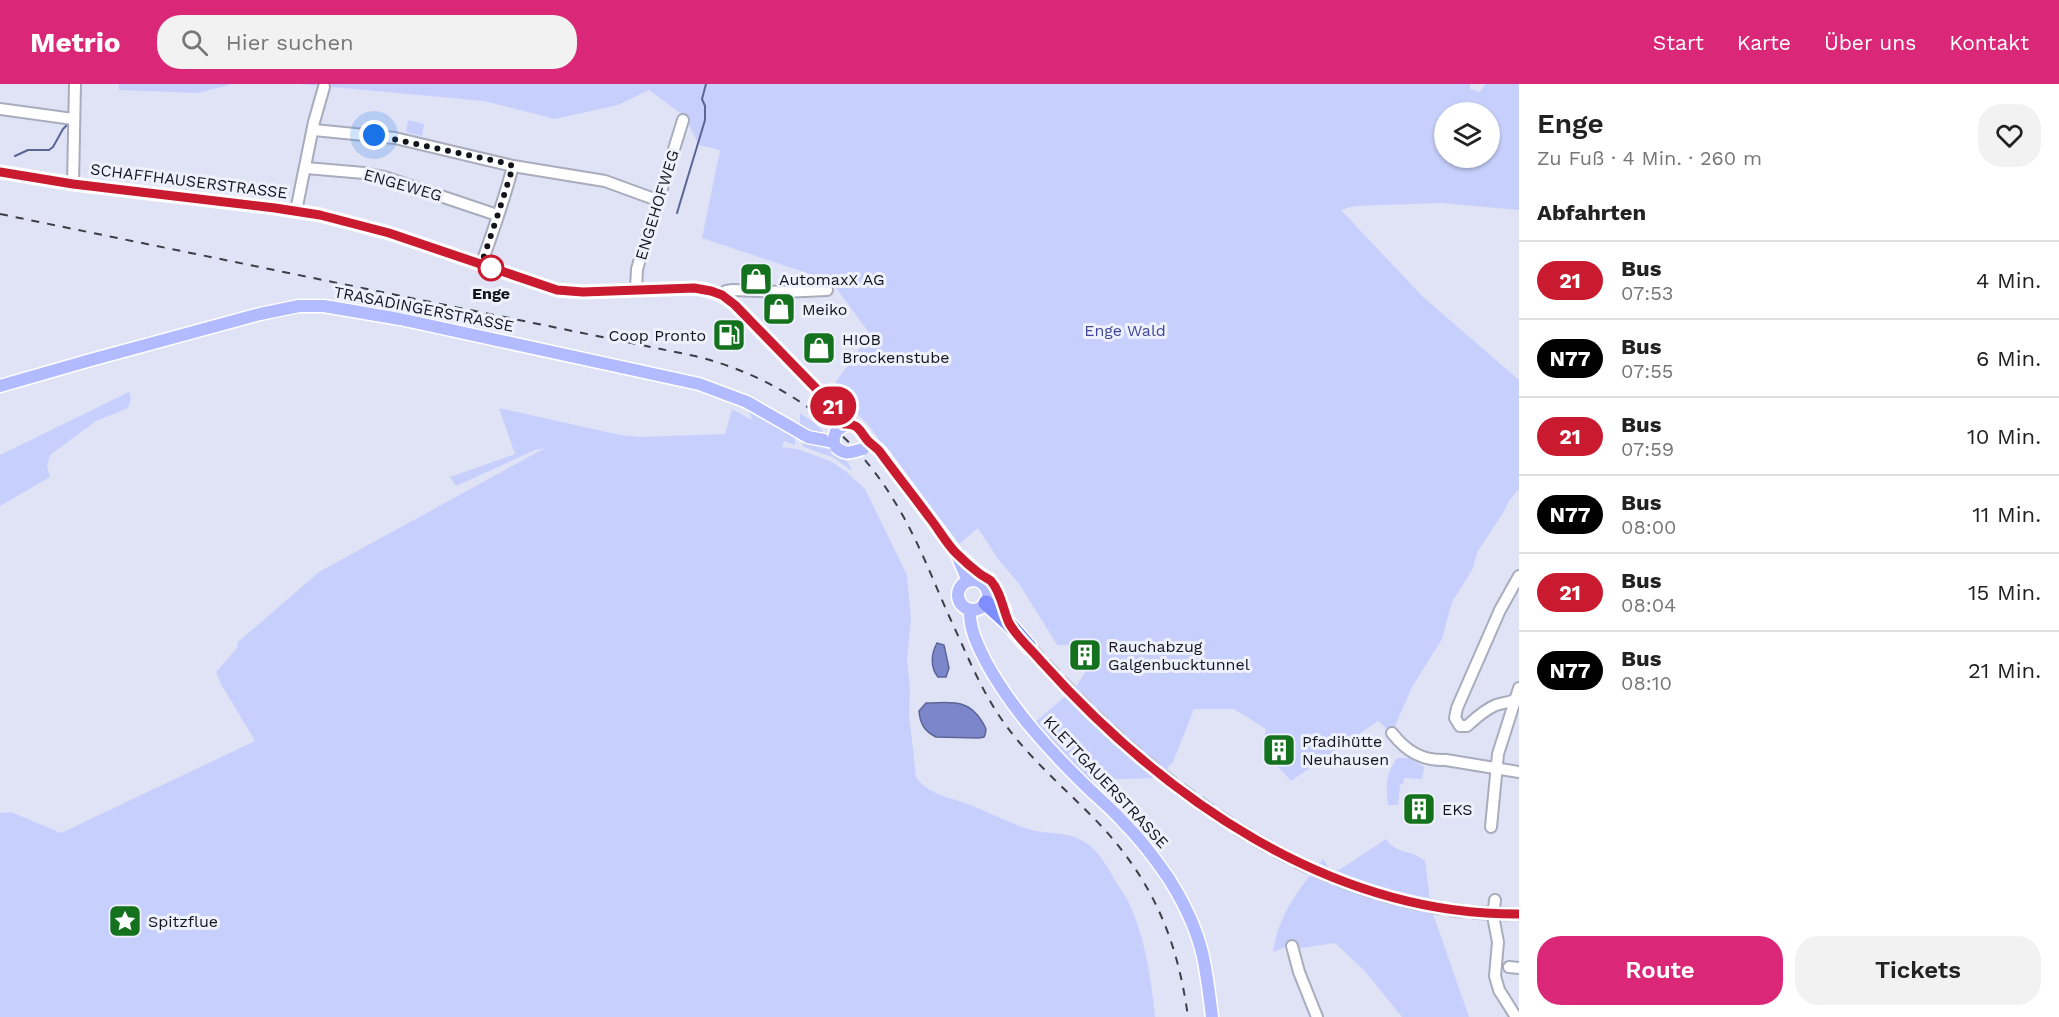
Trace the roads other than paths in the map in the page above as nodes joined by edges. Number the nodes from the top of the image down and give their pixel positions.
1 (75, 84) edge
2 (324, 87) dead end
3 (0, 109) edge
4 (73, 119) junction
5 (683, 120) dead end
6 (314, 130) junction
7 (513, 166) junction
8 (306, 168) junction
9 (0, 172) edge
10 (73, 184) junction
11 (657, 200) junction
12 (296, 211) junction
13 (497, 215) junction
14 (481, 265) junction
15 (636, 290) junction
16 (827, 290) dead end
17 (722, 295) junction
18 (0, 386) edge
19 (847, 424) junction
20 (834, 442) junction
21 (864, 443) junction
22 (894, 471) junction
23 (956, 553) junction
24 (1519, 576) edge
25 (968, 581) junction
26 (986, 603) junction
27 (970, 610) junction
28 (1007, 617) junction
29 (1029, 646) tunnel mouth
30 (1519, 688) edge
31 (1517, 699) edge
32 (1392, 733) dead end
33 (1496, 768) junction
34 (1519, 772) edge
35 (1491, 826) dead end
36 (1495, 900) dead end
37 (1292, 946) dead end
38 (1212, 1017) edge
39 (1317, 1017) edge
40 (1516, 1017) edge

1 - 4 street
2 - 6 street
3 - 4 street
4 - 10 street
5 - 11 street, ENGEHOFWEG
6 - 7 street
6 - 8 street
7 - 11 street
7 - 13 street
8 - 12 street
8 - 13 street, ENGEWEG
9 - 10 main road, SCHAFFHAUSERSTRASSE
10 - 12 main road, SCHAFFHAUSERSTRASSE
11 - 15 street, ENGEHOFWEG
12 - 14 main road, SCHAFFHAUSERSTRASSE
13 - 14 street
14 - 15 main road, SCHAFFHAUSERSTRASSE
15 - 17 main road, SCHAFFHAUSERSTRASSE
16 - 17 street
17 - 19 main road, SCHAFFHAUSERSTRASSE
18 - 20 main road, TRASADINGERSTRASSE
19 - 20 main road, bridge
19 - 21 main road
20 - 21 main road, bridge
21 - 22 main road
21 - 22 main road
22 - 23 main road
23 - 25 main road
23 - 28 main road
24 - 31 street
25 - 26 main road
25 - 27 main road
26 - 27 main road
26 - 28 highway
27 - 38 main road, KLETTGAUERSTRASSE
28 - 29 highway
30 - 31 street
31 - 33 street
32 - 33 street
33 - 34 street
33 - 35 street
36 - 40 street
37 - 39 street

